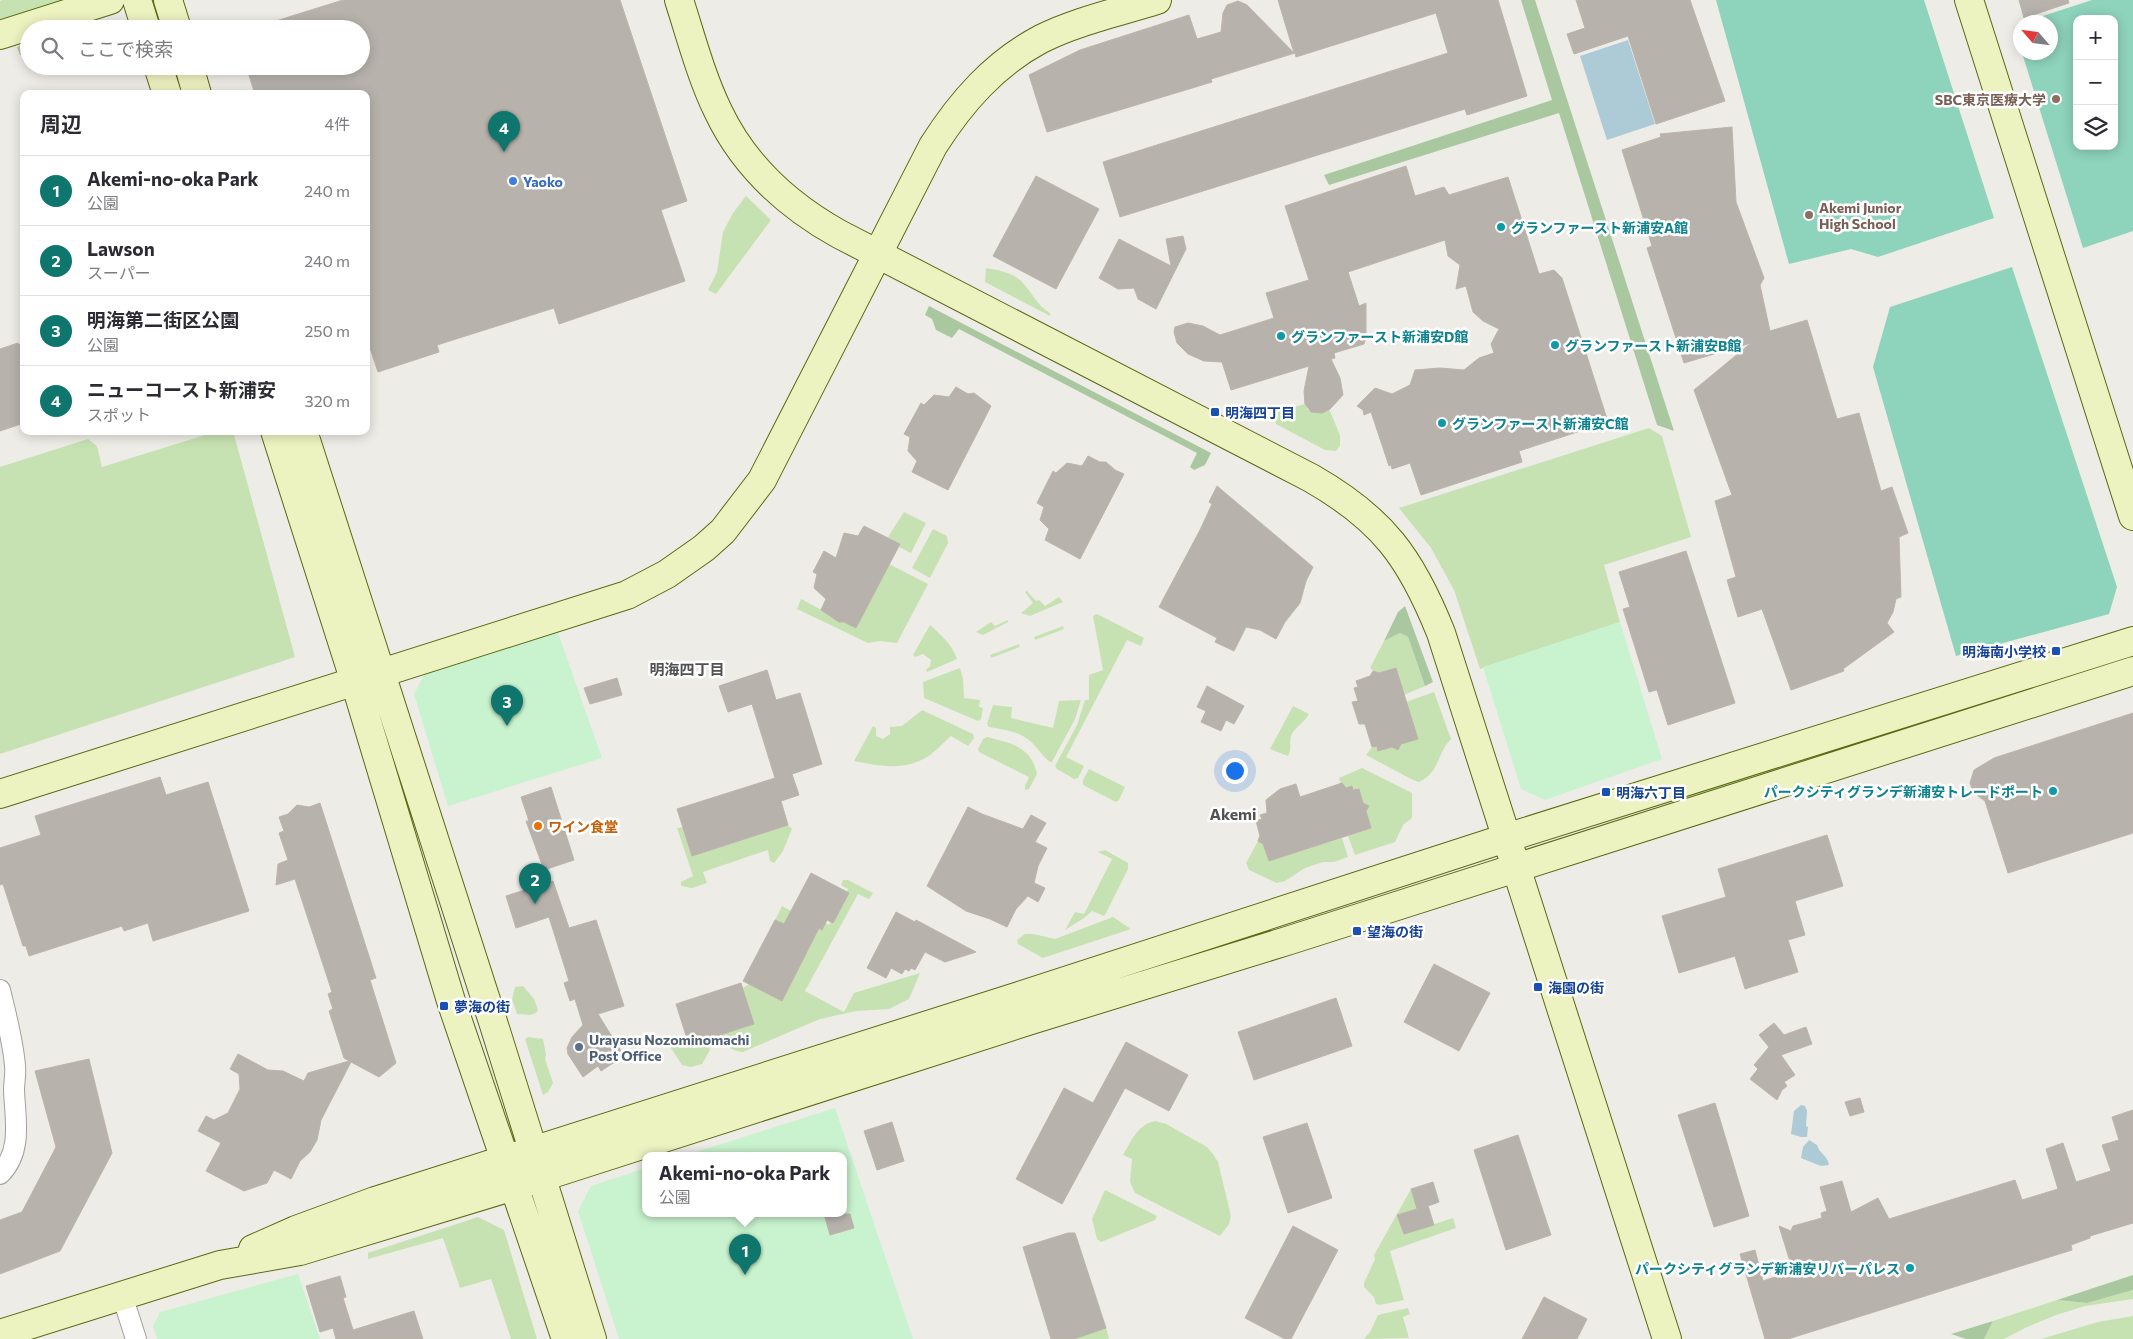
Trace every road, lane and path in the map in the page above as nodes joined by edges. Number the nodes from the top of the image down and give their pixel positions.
1 (110, 0) edge
2 (137, 0) edge
3 (168, 0) edge
4 (679, 0) edge
5 (1157, 0) edge
6 (1970, 0) edge
7 (47, 20) edge
8 (143, 20) edge
9 (174, 20) edge
10 (20, 29) edge
11 (0, 35) edge
12 (161, 75) edge
13 (192, 75) edge
14 (166, 90) edge
15 (196, 90) edge
16 (878, 254) junction
17 (275, 435) edge
18 (304, 435) edge
19 (2133, 516) edge
20 (2133, 641) edge
21 (2133, 671) edge
22 (380, 673) junction
23 (355, 682) junction
24 (0, 794) edge
25 (1506, 838) junction
26 (1515, 868) junction
27 (0, 990) edge
28 (534, 1151) junction
29 (506, 1159) junction
30 (0, 1174) edge
31 (542, 1176) junction
32 (514, 1186) junction
33 (220, 1265) junction
34 (122, 1295) junction
35 (0, 1334) edge
36 (136, 1339) edge
37 (566, 1339) edge
38 (592, 1339) edge
39 (1667, 1339) edge

1 - 7 street
2 - 8 street
3 - 9 street
4 - 16 street
5 - 16 street
6 - 19 street
10 - 11 street
12 - 14 street
13 - 15 street
16 - 22 street
16 - 25 street
17 - 23 street
18 - 22 street
20 - 25 street
21 - 26 street
22 - 23 street
22 - 28 street
23 - 24 street
23 - 29 street
25 - 26 street
25 - 28 street
26 - 31 street
26 - 39 street
27 - 30 street
28 - 29 street
28 - 31 street
29 - 32 street
29 - 33 street
31 - 32 street
31 - 38 street
32 - 33 street
32 - 37 street
33 - 34 street
34 - 35 street
34 - 36 street

